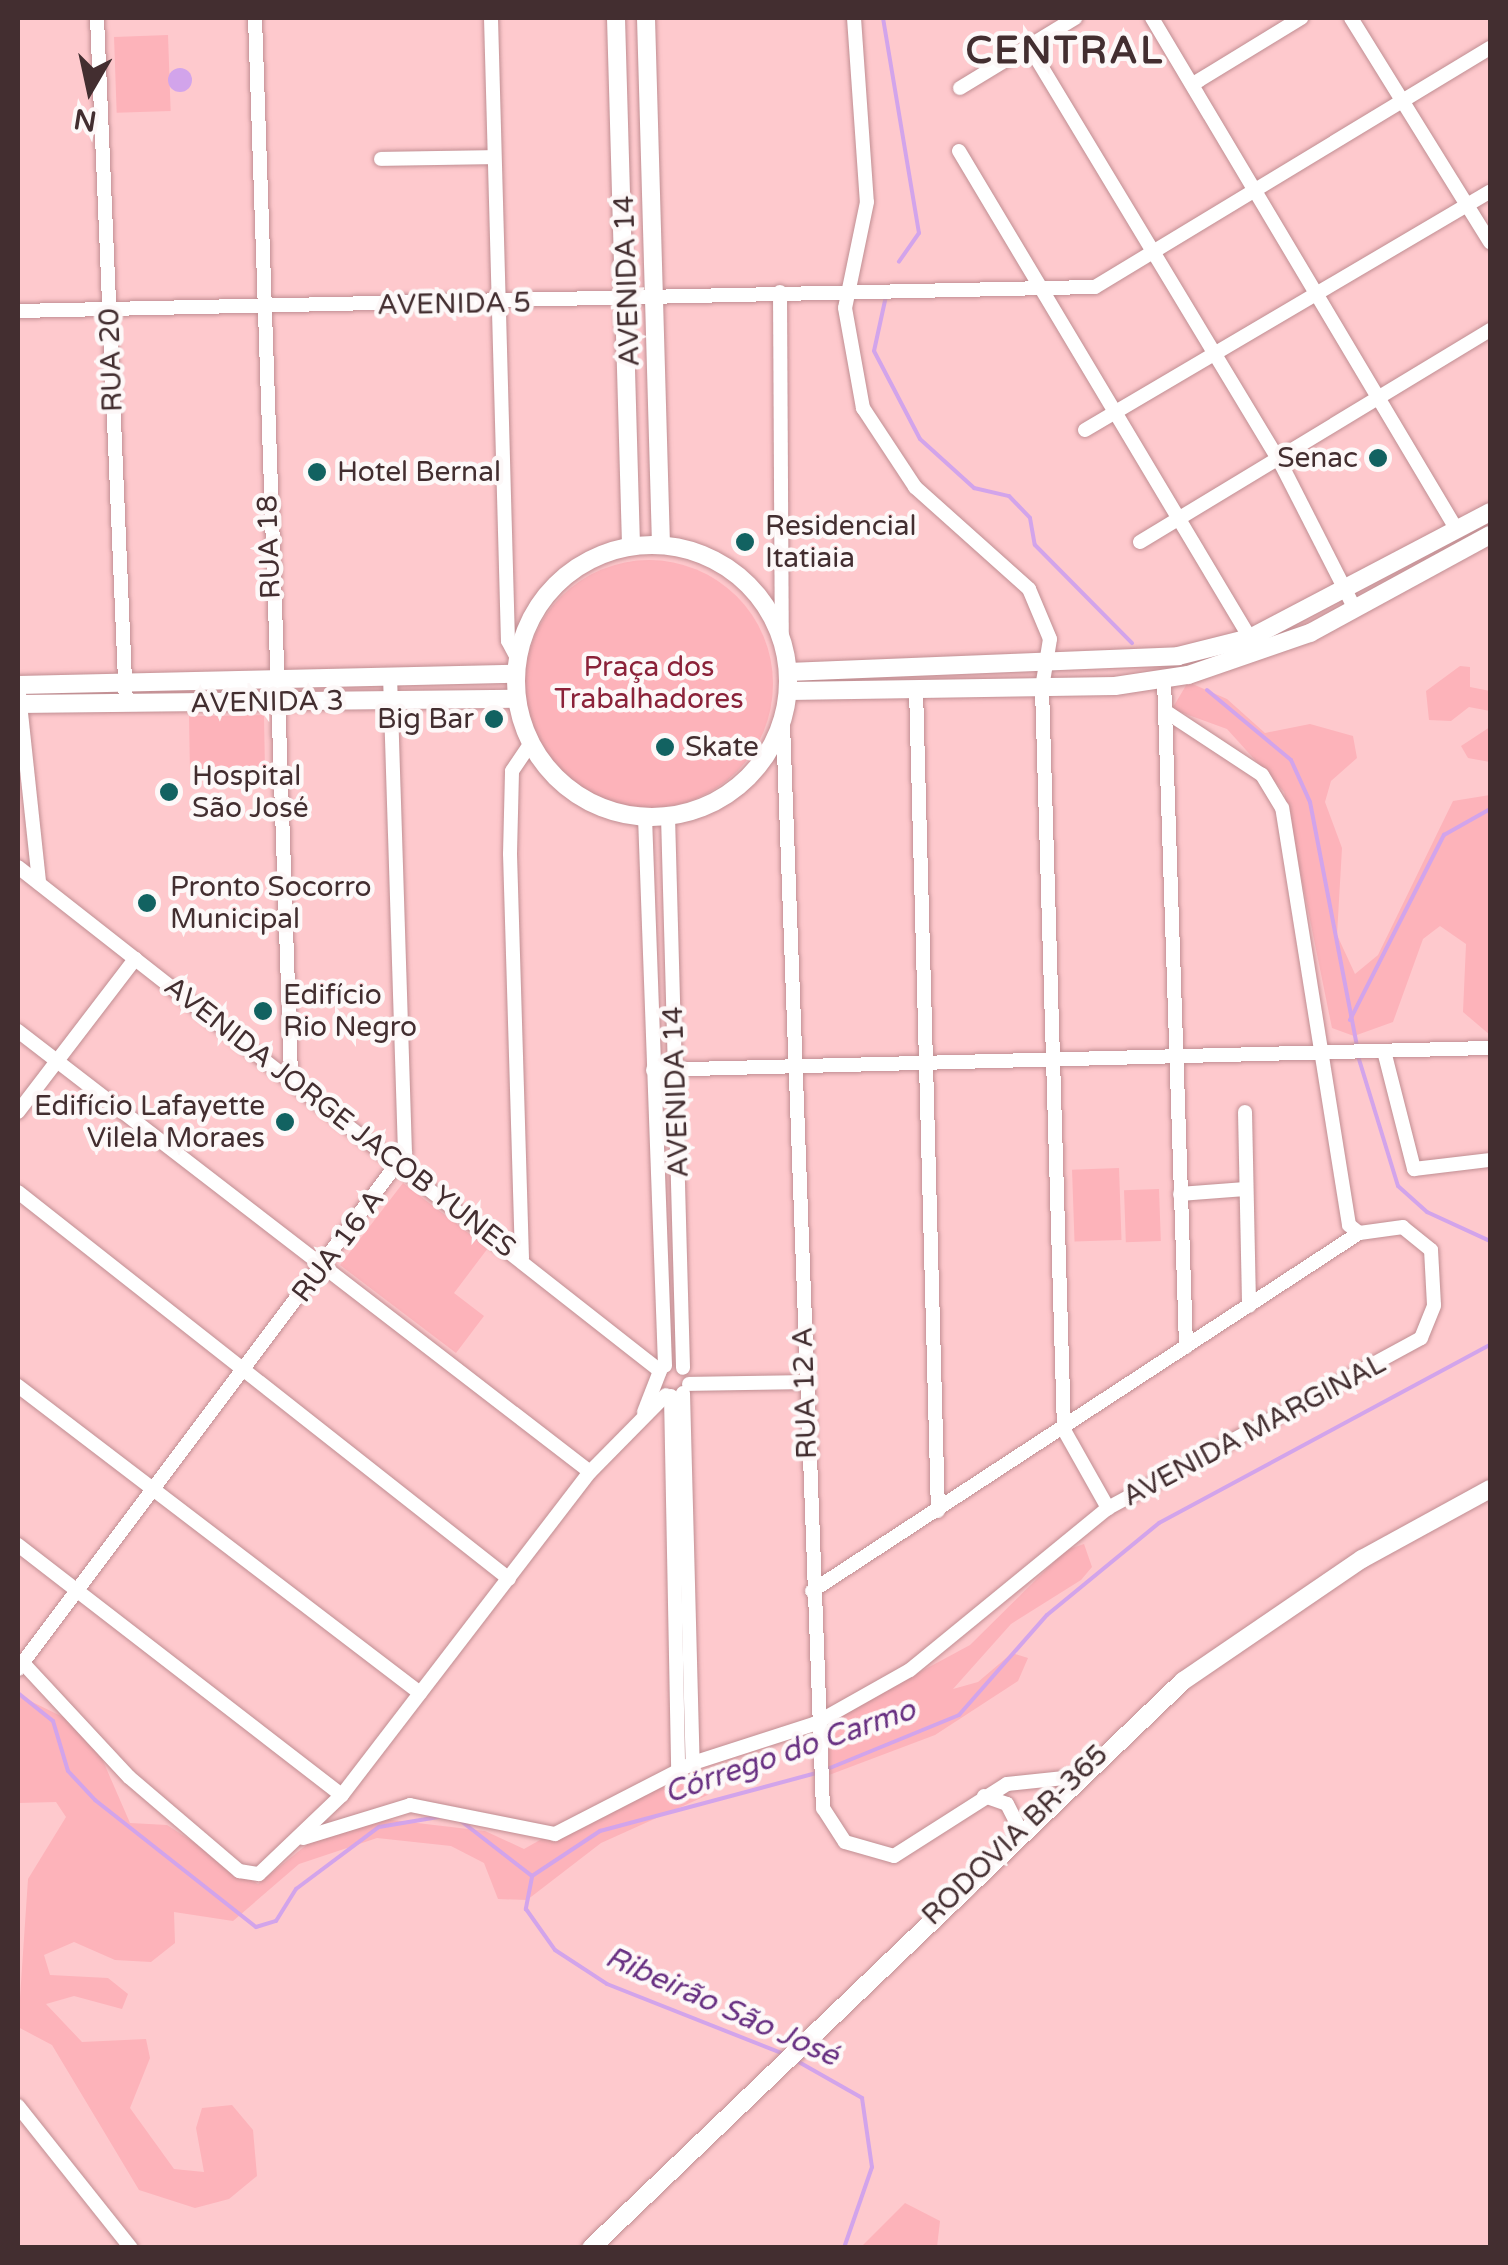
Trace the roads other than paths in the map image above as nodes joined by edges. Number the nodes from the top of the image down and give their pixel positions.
1 (97, 18) edge
2 (254, 18) edge
3 (492, 18) edge
4 (616, 18) edge
5 (646, 18) edge
6 (854, 18) edge
7 (1075, 18) edge
8 (1152, 18) edge
9 (1301, 18) edge
10 (1351, 18) edge
11 (1029, 46) junction
12 (1490, 48) edge
13 (620, 82) junction
14 (1192, 84) junction
15 (649, 85) junction
16 (960, 88) dead end
17 (1404, 102) junction
18 (622, 110) junction
19 (648, 110) junction
20 (958, 151) dead end
21 (494, 157) junction
22 (381, 159) dead end
23 (1256, 190) junction
24 (1490, 191) edge
25 (1466, 206) junction
26 (1490, 242) edge
27 (1153, 252) junction
28 (1040, 287) junction
29 (845, 291) junction
30 (780, 292) junction
31 (1320, 293) junction
32 (655, 297) junction
33 (628, 298) junction
34 (498, 303) junction
35 (262, 308) junction
36 (109, 310) junction
37 (18, 311) edge
38 (1490, 330) edge
39 (1215, 357) junction
40 (1382, 395) junction
41 (1118, 416) junction
42 (1085, 430) dead end
43 (1278, 458) junction
44 (1490, 512) edge
45 (1179, 518) junction
46 (1456, 530) junction
47 (1490, 535) edge
48 (1140, 542) dead end
49 (661, 544) junction
50 (631, 546) junction
51 (1348, 586) junction
52 (1355, 608) junction
53 (782, 638) junction
54 (1250, 638) junction
55 (516, 666) junction
56 (1046, 666) junction
57 (390, 677) junction
58 (1164, 679) junction
59 (274, 680) junction
60 (789, 681) junction
61 (124, 682) junction
62 (1042, 688) junction
63 (916, 689) junction
64 (18, 694) edge
65 (516, 699) junction
66 (391, 700) junction
67 (274, 702) junction
68 (126, 703) junction
69 (1164, 711) junction
70 (783, 724) junction
71 (530, 744) junction
72 (668, 816) junction
73 (645, 817) junction
74 (18, 867) edge
75 (39, 884) junction
76 (136, 959) junction
77 (18, 1031) edge
78 (1490, 1048) edge
79 (1376, 1051) junction
80 (1320, 1054) junction
81 (1175, 1055) junction
82 (1054, 1058) junction
83 (56, 1061) junction
84 (926, 1061) junction
85 (798, 1066) junction
86 (674, 1069) junction
87 (653, 1070) junction
88 (290, 1076) junction
89 (18, 1112) edge
90 (1245, 1112) dead end
91 (1490, 1160) edge
92 (400, 1164) junction
93 (1246, 1189) junction
94 (18, 1192) edge
95 (1180, 1194) junction
96 (1359, 1233) junction
97 (522, 1258) junction
98 (322, 1270) junction
99 (1249, 1306) junction
100 (1186, 1347) junction
101 (243, 1370) junction
102 (804, 1382) junction
103 (670, 1384) junction
104 (18, 1386) edge
105 (1064, 1430) junction
106 (590, 1472) junction
107 (1490, 1489) edge
108 (150, 1492) junction
109 (1108, 1508) junction
110 (938, 1511) junction
111 (18, 1545) edge
112 (508, 1579) junction
113 (76, 1591) junction
114 (812, 1591) junction
115 (20, 1666) edge
116 (420, 1693) junction
117 (814, 1724) junction
118 (693, 1763) junction
119 (678, 1770) junction
120 (1074, 1776) junction
121 (342, 1794) junction
122 (984, 1796) junction
123 (1019, 1828) junction
124 (303, 1838) junction
125 (18, 2106) edge
126 (131, 2248) edge
127 (590, 2248) edge

1 - 36 street, RUA 20
2 - 35 street, RUA 18
3 - 21 street
4 - 13 main road, AVENIDA 14
5 - 15 main road, AVENIDA 14
6 - 29 street
7 - 11 street
8 - 14 street
9 - 14 street
10 - 17 street
11 - 16 street
11 - 27 street
12 - 17 street, AVENIDA 5
13 - 15 main road
13 - 18 main road, AVENIDA 14
14 - 23 street
15 - 19 main road, AVENIDA 14
17 - 23 street, AVENIDA 5
17 - 25 street
18 - 19 main road
18 - 33 main road, AVENIDA 14
19 - 32 main road, AVENIDA 14
20 - 28 street
21 - 22 street
21 - 34 street
23 - 27 street, AVENIDA 5
23 - 31 street
24 - 25 street
25 - 26 street
25 - 31 street
27 - 28 street, AVENIDA 5
27 - 39 street
28 - 29 street, AVENIDA 5
28 - 41 street
29 - 30 street, AVENIDA 5
29 - 56 street
30 - 32 street, AVENIDA 5
30 - 53 street
31 - 39 street
31 - 40 street
32 - 33 street, AVENIDA 5
32 - 49 main road, AVENIDA 14
33 - 34 street, AVENIDA 5
33 - 50 main road, AVENIDA 14
34 - 35 street, AVENIDA 5
34 - 55 street
35 - 36 street, AVENIDA 5
35 - 59 street, RUA 18
36 - 37 street, AVENIDA 5
36 - 61 street, RUA 20
38 - 40 street
39 - 41 street
39 - 43 street
40 - 43 street
40 - 46 street
41 - 42 street
41 - 45 street
43 - 45 street
43 - 51 street
44 - 46 main road
45 - 48 street
45 - 54 street
46 - 51 main road
47 - 52 main road
49 - 50 main road
49 - 53 main road
50 - 55 main road
51 - 52 street
51 - 54 main road
52 - 58 main road
53 - 60 main road
54 - 56 main road
55 - 57 main road, AVENIDA 3
55 - 65 main road
56 - 60 main road
56 - 62 street
57 - 59 main road, AVENIDA 3
57 - 66 street, RUA 16 A
58 - 62 main road
58 - 69 street
59 - 61 main road, AVENIDA 3
59 - 67 street, RUA 18
60 - 63 main road
60 - 70 main road
61 - 64 main road, AVENIDA 3
61 - 68 street, RUA 20
62 - 63 main road
62 - 82 street
63 - 84 street
64 - 68 main road, AVENIDA 3
64 - 75 street
65 - 66 main road, AVENIDA 3
65 - 71 main road
66 - 67 main road, AVENIDA 3
66 - 92 street, RUA 16 A
67 - 68 main road, AVENIDA 3
67 - 88 street, RUA 18
69 - 80 street
69 - 81 street
70 - 72 main road
70 - 85 street, RUA 12 A
71 - 73 main road
71 - 97 street
72 - 73 main road
72 - 86 street, AVENIDA 14
73 - 87 street, AVENIDA 14
74 - 75 street, AVENIDA JORGE JACOB YUNES
75 - 76 street, AVENIDA JORGE JACOB YUNES
76 - 83 street
76 - 88 street, AVENIDA JORGE JACOB YUNES
77 - 83 street
78 - 79 street
79 - 80 street
79 - 91 street
80 - 81 street
80 - 96 street
81 - 82 street
81 - 95 street
82 - 84 street
82 - 105 street
83 - 89 street
83 - 98 street
84 - 85 street
84 - 110 street
85 - 86 street
85 - 102 street, RUA 12 A
86 - 87 street
86 - 103 street, AVENIDA 14
87 - 103 street, AVENIDA 14
88 - 92 street, AVENIDA JORGE JACOB YUNES
90 - 93 street
92 - 97 street, AVENIDA JORGE JACOB YUNES
92 - 98 street, RUA 16 A
93 - 95 street
93 - 99 street
94 - 101 street
95 - 100 street
96 - 99 street
96 - 109 street, AVENIDA MARGINAL
97 - 103 street, AVENIDA JORGE JACOB YUNES
98 - 101 street, RUA 16 A
98 - 106 street
99 - 100 street
100 - 105 street
101 - 108 street, RUA 16 A
101 - 112 street
102 - 103 street
102 - 114 street, RUA 12 A
103 - 106 street
103 - 118 street, AVENIDA 14
103 - 119 street, AVENIDA 14
104 - 108 street
105 - 109 street
105 - 110 street
106 - 112 street
107 - 120 main road, RODOVIA BR-365
108 - 113 street, RUA 16 A
108 - 116 street
109 - 117 street, AVENIDA MARGINAL
110 - 114 street
111 - 113 street
112 - 116 street
113 - 115 street, RUA 16 A
113 - 121 street
114 - 117 street, RUA 12 A
115 - 124 street
116 - 121 street
117 - 118 street, AVENIDA MARGINAL
117 - 122 street, RUA 12 A
118 - 119 street, AVENIDA MARGINAL
119 - 124 street, AVENIDA MARGINAL
120 - 122 street, RUA 12 A
120 - 123 main road, RODOVIA BR-365
121 - 124 street
122 - 123 street
123 - 127 main road, RODOVIA BR-365
125 - 126 street

